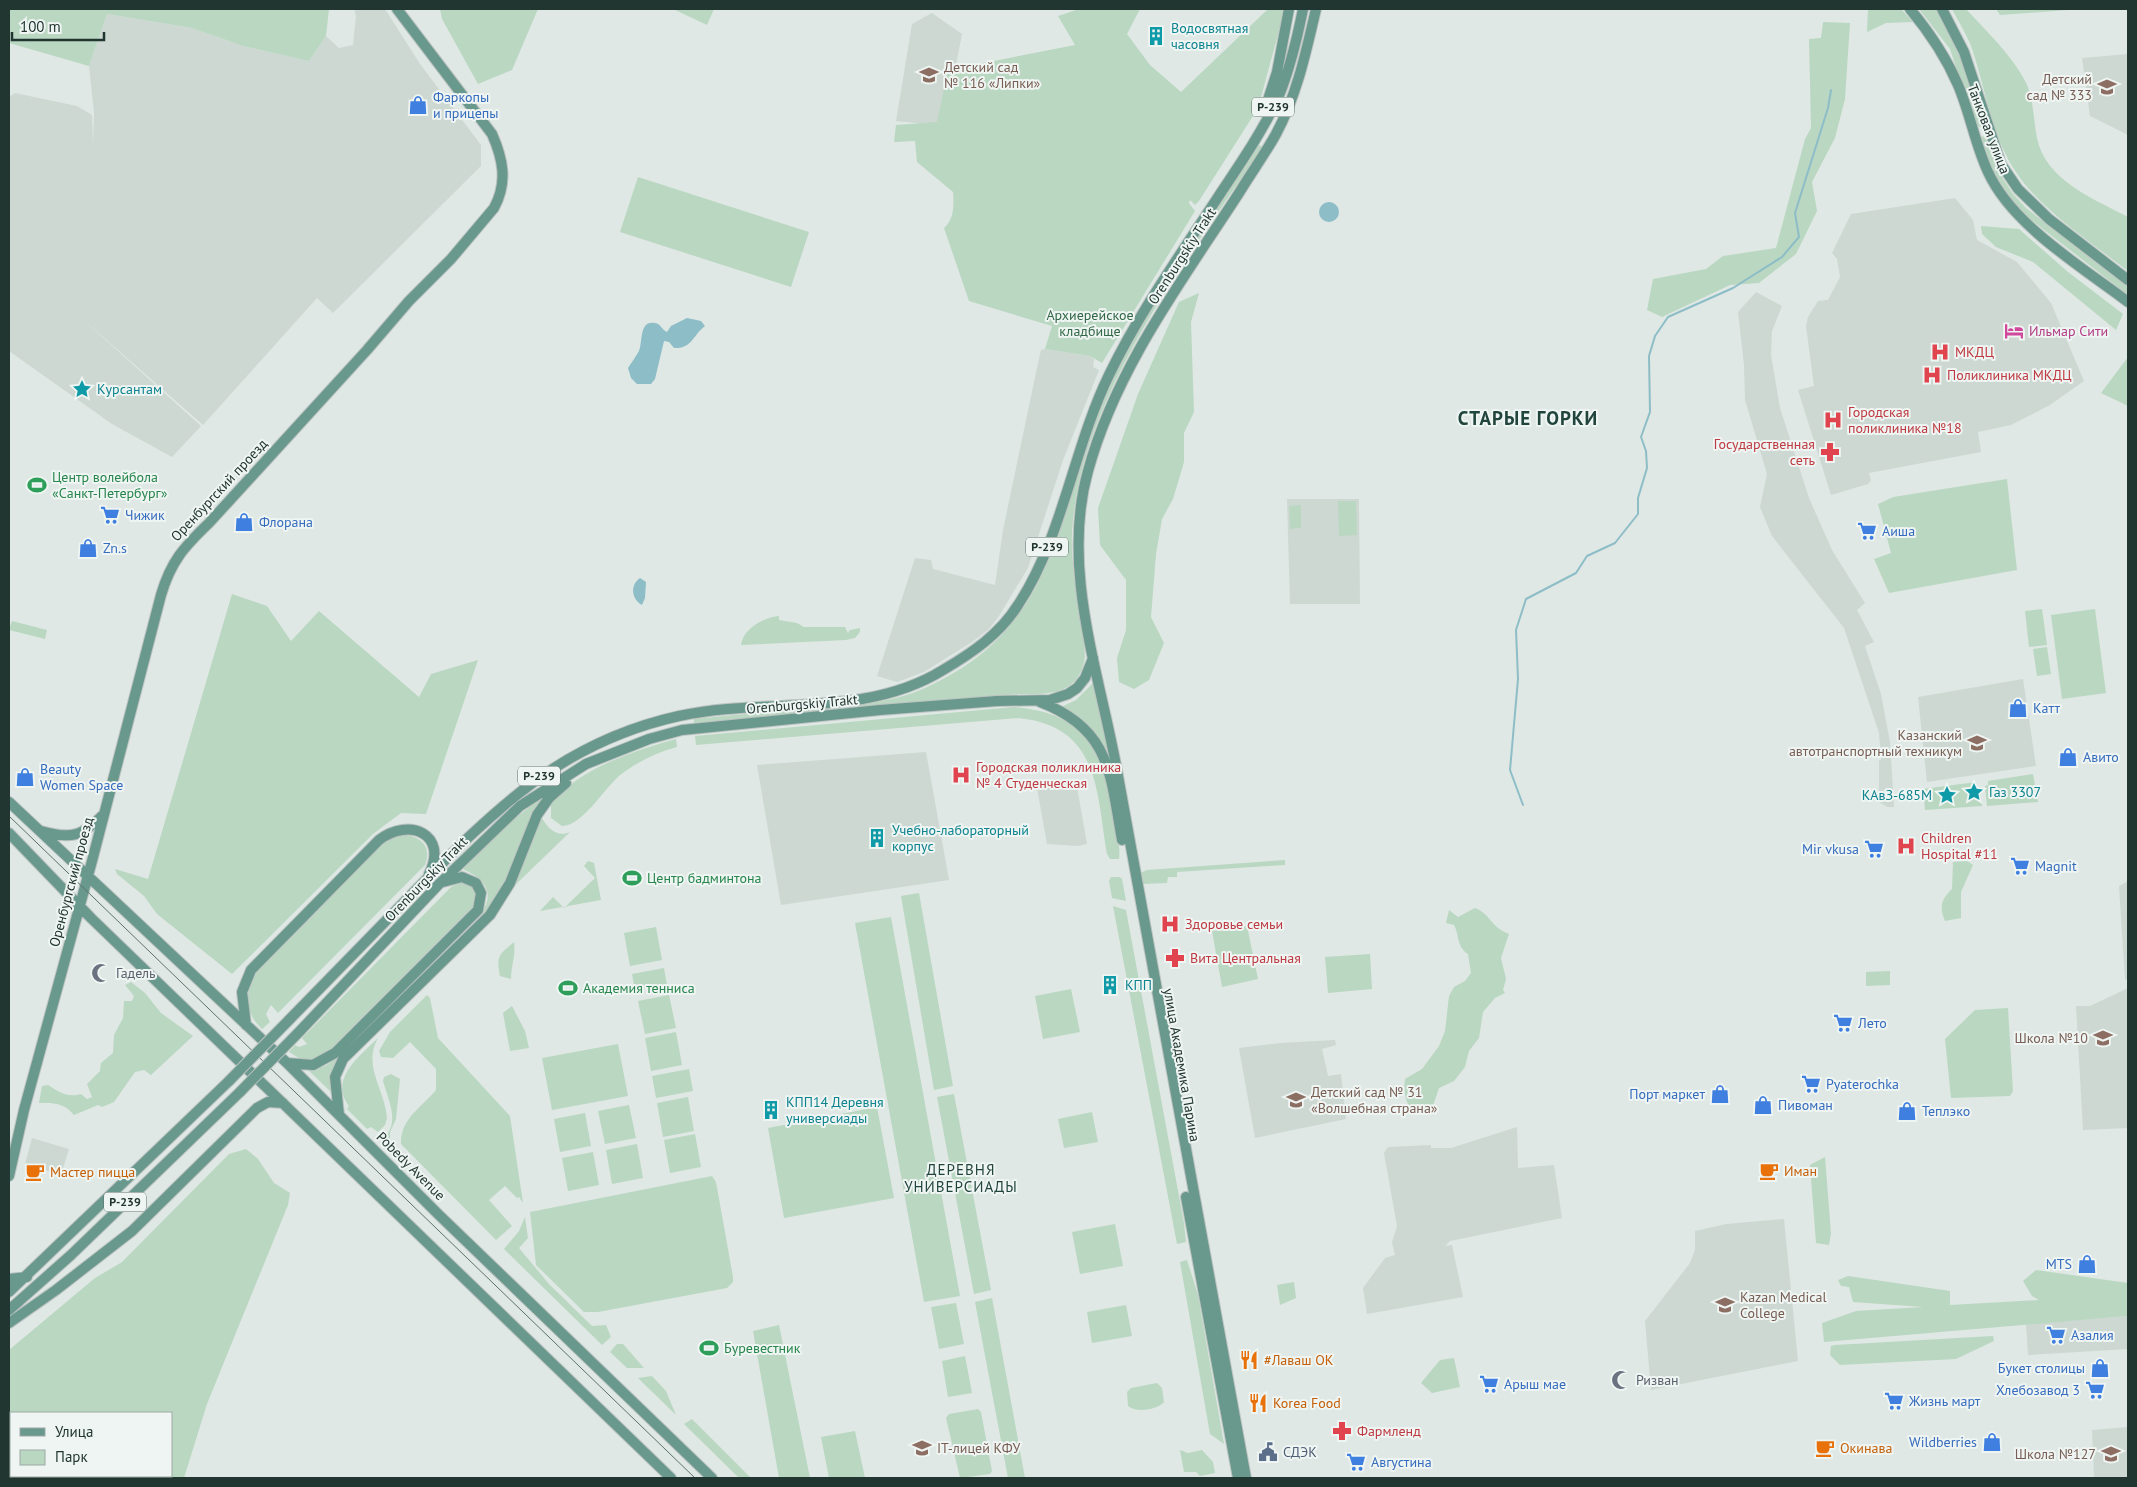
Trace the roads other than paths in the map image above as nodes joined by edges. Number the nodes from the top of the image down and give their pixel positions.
1 (397, 9) edge
2 (1289, 9) edge
3 (1304, 9) edge
4 (1316, 9) edge
5 (1910, 9) edge
6 (1942, 9) edge
7 (1988, 129) junction
8 (1974, 134) junction
9 (1251, 146) junction
10 (2128, 280) edge
11 (2128, 302) edge
12 (1093, 656) junction
13 (1037, 701) junction
14 (682, 715) junction
15 (682, 730) junction
16 (586, 764) junction
17 (9, 802) edge
18 (104, 813) junction
19 (38, 830) junction
20 (9, 833) edge
21 (88, 877) junction
22 (424, 882) junction
23 (440, 883) junction
24 (79, 906) junction
25 (246, 1025) junction
26 (287, 1063) junction
27 (282, 1103) junction
28 (338, 1115) junction
29 (9, 1176) edge
30 (1190, 1201) junction
31 (27, 1277) junction
32 (9, 1279) edge
33 (9, 1292) edge
34 (9, 1310) edge
35 (9, 1323) edge
36 (1214, 1329) junction
37 (671, 1478) edge
38 (712, 1478) edge
39 (1238, 1478) edge
40 (1246, 1478) edge

1 - 18 main road, Оренбургский проезд
2 - 9 main road, Orenburgskiy Trakt
3 - 9 main road, Orenburgskiy Trakt / Р-239
4 - 12 main road, Orenburgskiy Trakt / Р-239
5 - 8 main road, Танковая улица
6 - 7 main road, Танковая улица
7 - 8 main road
7 - 10 main road, Танковая улица
8 - 11 main road, Танковая улица
9 - 14 main road, Orenburgskiy Trakt / Р-239
12 - 13 main road, Orenburgskiy Trakt / Р-239
12 - 30 main road, улица Академика Парина
13 - 15 main road, Orenburgskiy Trakt / Р-239
13 - 30 main road, улица Академика Парина
14 - 15 main road
14 - 22 main road, Orenburgskiy Trakt / Р-239
15 - 16 main road, Orenburgskiy Trakt / Р-239
16 - 23 main road, Orenburgskiy Trakt / Р-239
16 - 28 main road
17 - 19 main road, Pobedy Avenue
18 - 19 main road
18 - 21 main road, Оренбургский проезд
19 - 21 main road, Pobedy Avenue
20 - 24 main road
21 - 24 main road, Оренбургский проезд
21 - 25 main road, Pobedy Avenue
22 - 25 main road
22 - 31 main road, Orenburgskiy Trakt / Р-239, bridge
23 - 26 main road
23 - 34 main road, Orenburgskiy Trakt / Р-239, bridge
24 - 27 main road
24 - 29 main road, Оренбургский проезд
25 - 26 main road, Pobedy Avenue
26 - 28 main road, Pobedy Avenue
27 - 35 main road
27 - 37 main road
28 - 38 main road, Pobedy Avenue
30 - 36 main road, улица Академика Парина
31 - 32 main road
31 - 33 main road, Orenburgskiy Trakt / Р-239
36 - 39 main road, улица Академика Парина
36 - 40 main road, улица Академика Парина

